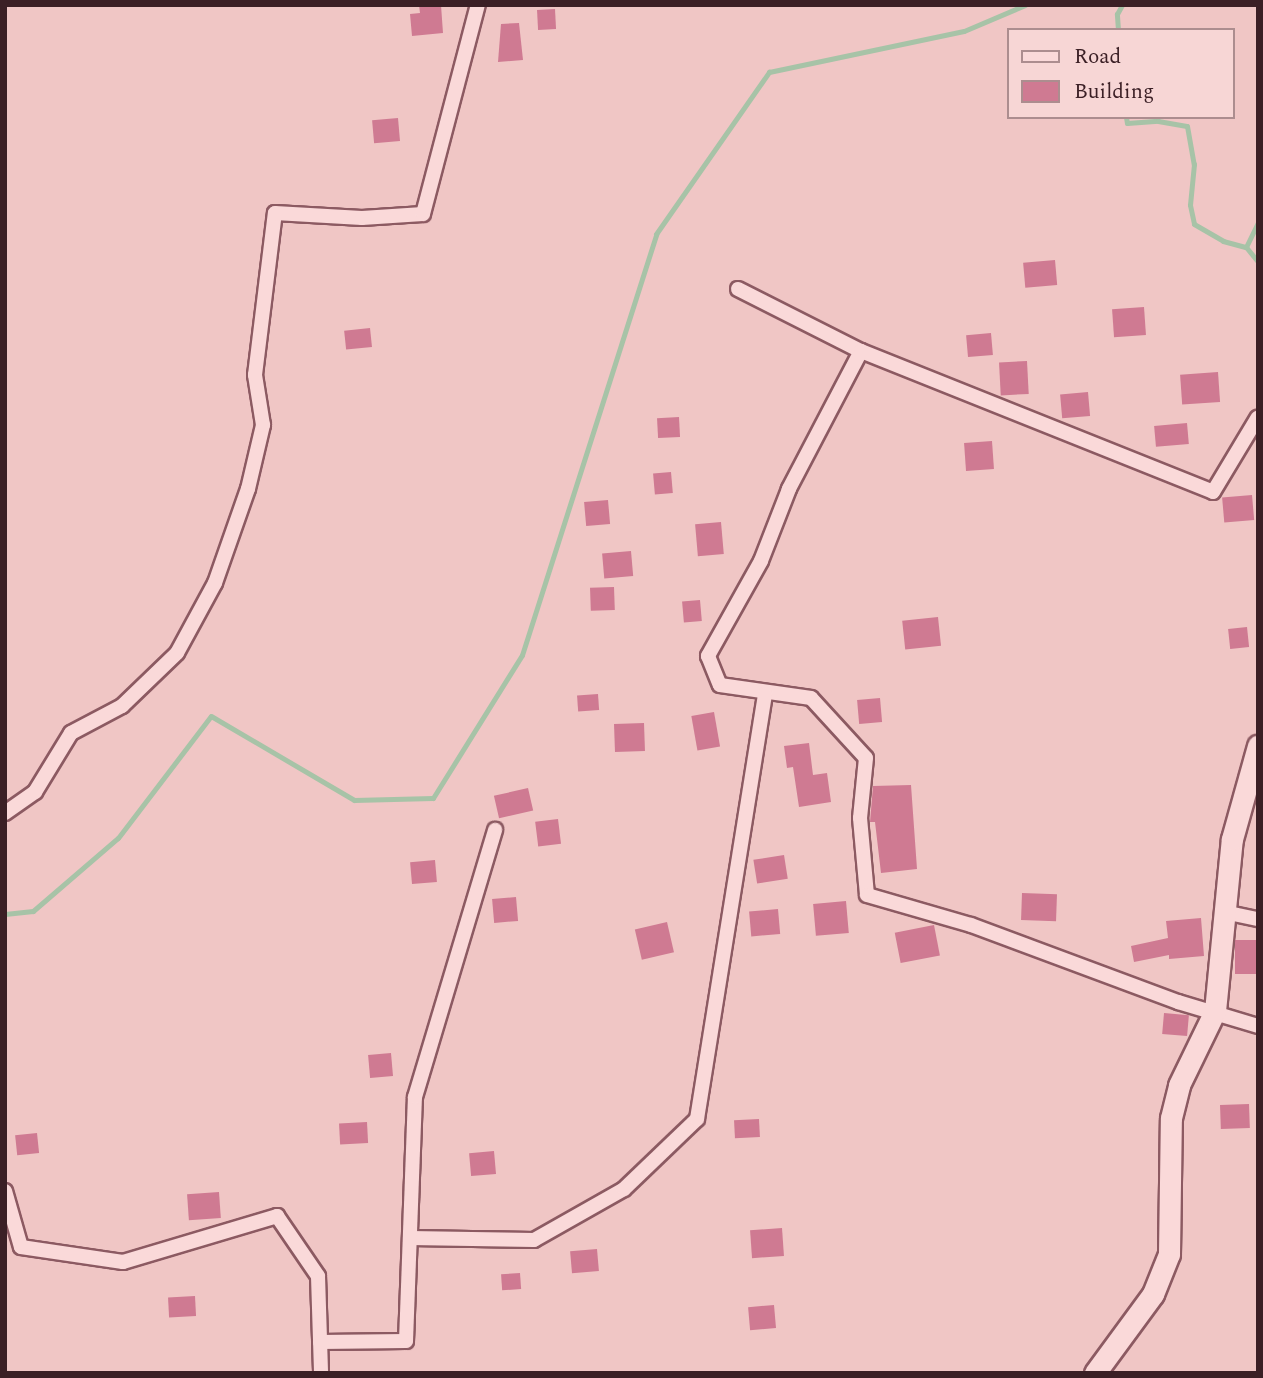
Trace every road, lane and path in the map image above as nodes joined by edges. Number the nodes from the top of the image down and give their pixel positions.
1 (478, 5) edge
2 (738, 289) dead end
3 (861, 351) junction
4 (1258, 417) edge
5 (765, 694) junction
6 (1258, 746) edge
7 (5, 813) edge
8 (495, 830) dead end
9 (1224, 912) junction
10 (1258, 919) edge
11 (1215, 1011) junction
12 (1258, 1026) edge
13 (5, 1191) edge
14 (410, 1238) junction
15 (320, 1342) junction
16 (321, 1373) edge
17 (1095, 1373) edge

1 - 7 street
2 - 3 street
3 - 4 street
3 - 5 street
5 - 11 street
5 - 14 street
6 - 9 street
8 - 14 street
9 - 10 street
9 - 11 street
11 - 12 street
11 - 17 street
13 - 15 street
14 - 15 street
15 - 16 street

